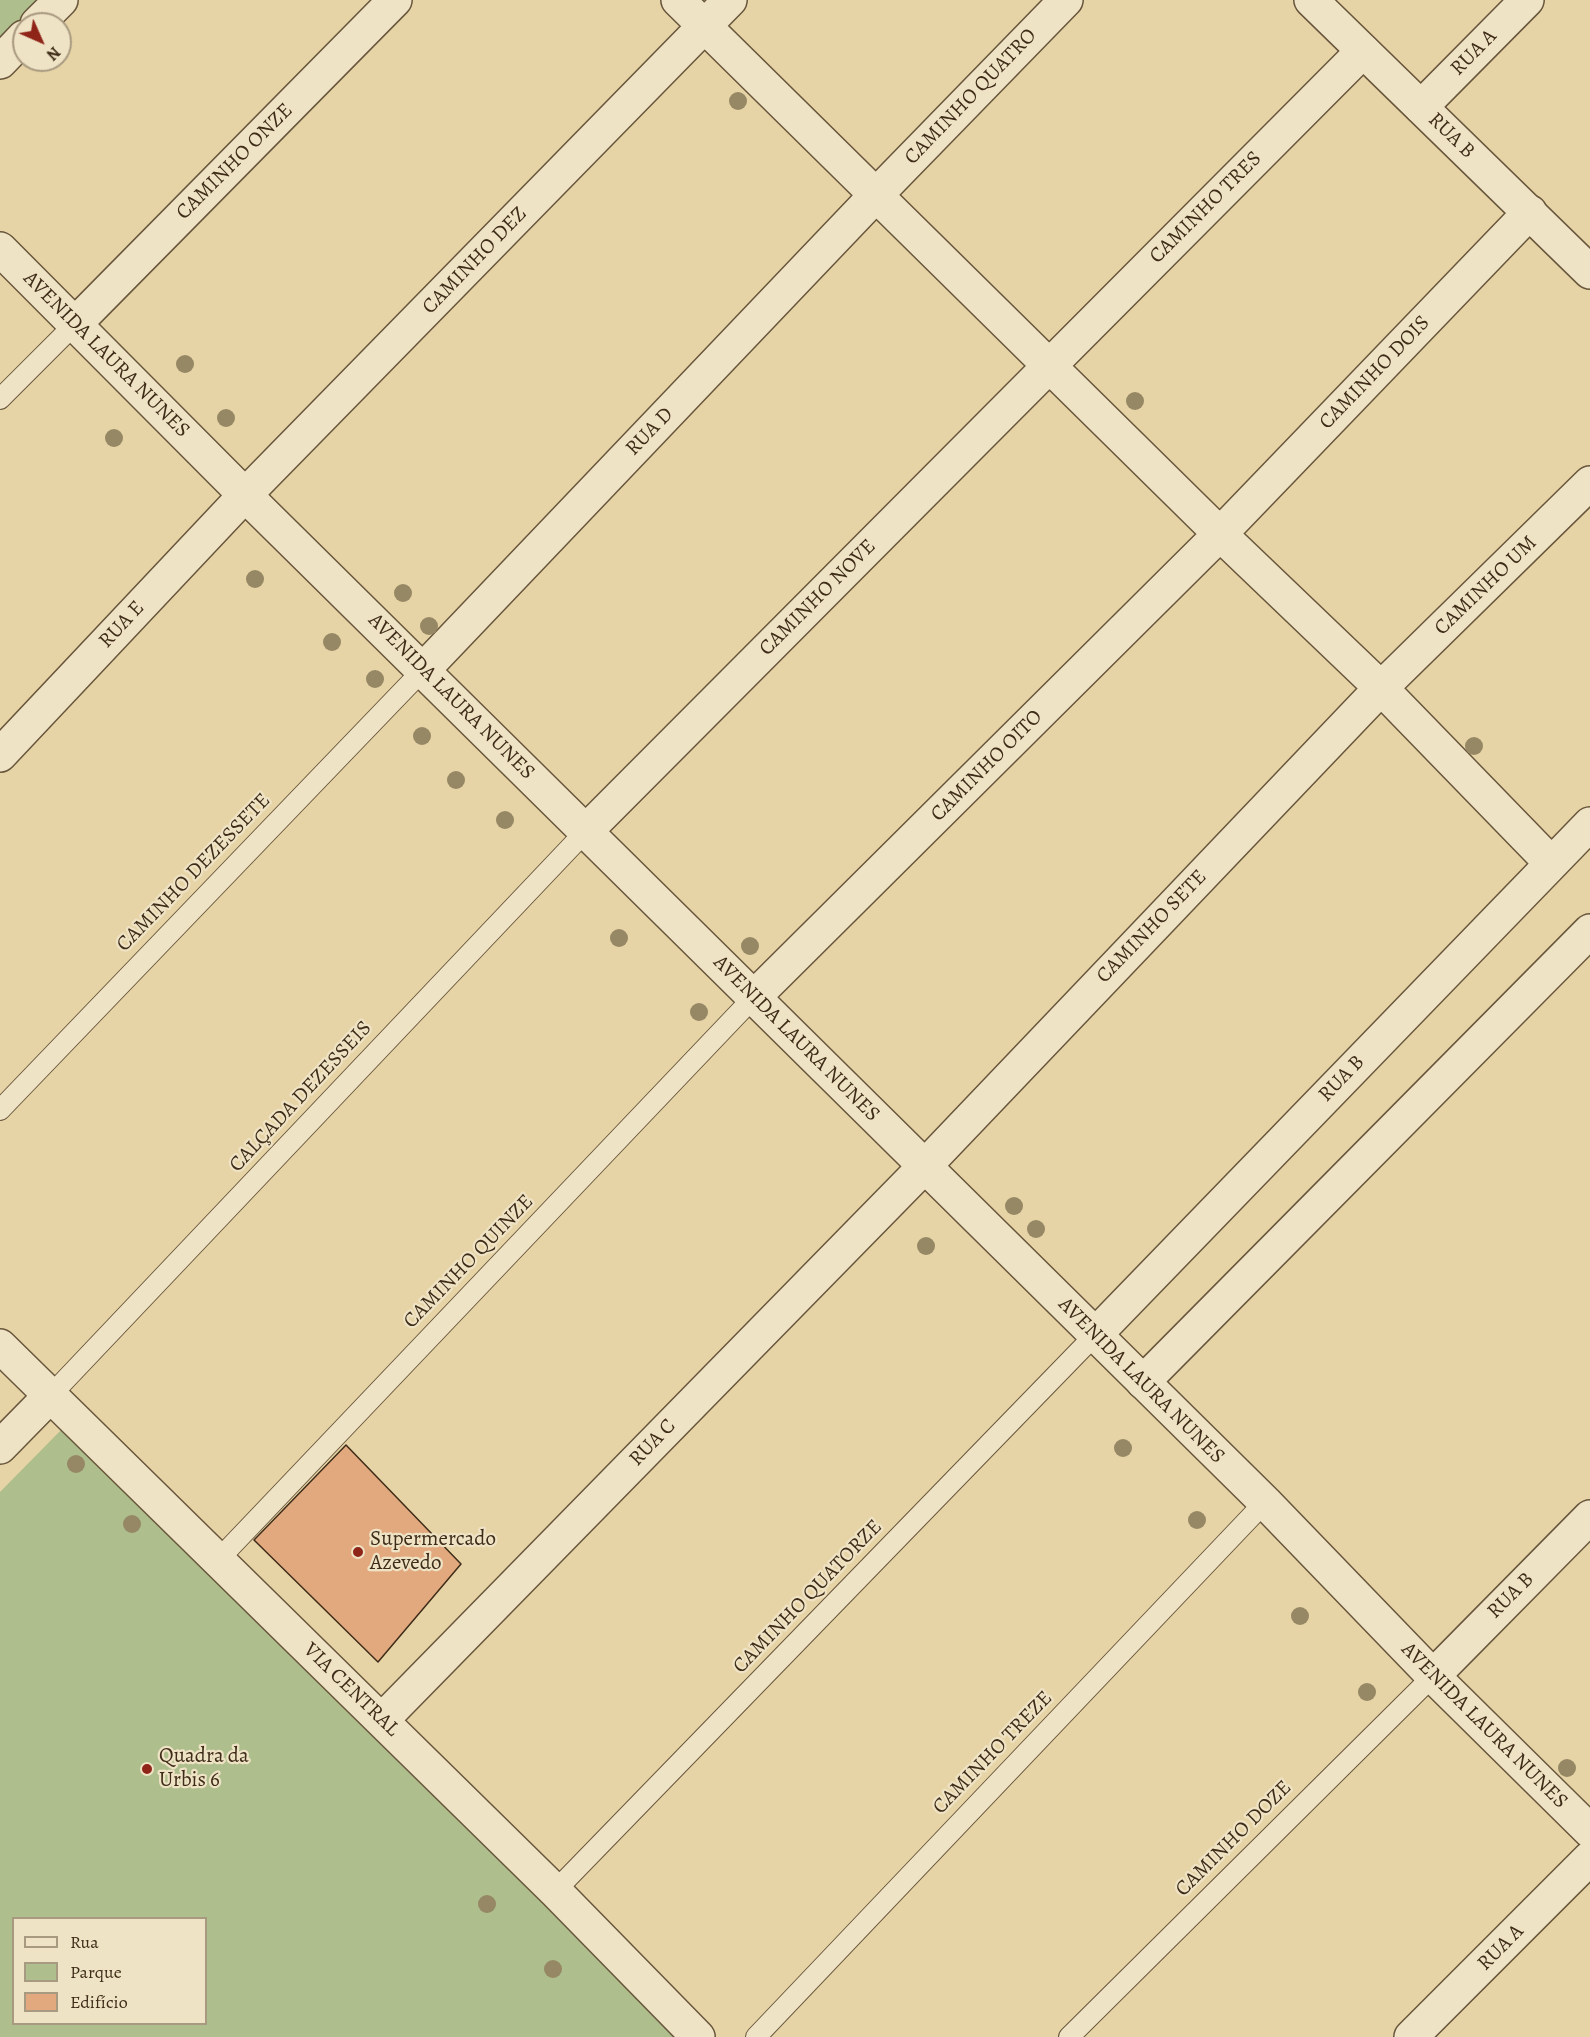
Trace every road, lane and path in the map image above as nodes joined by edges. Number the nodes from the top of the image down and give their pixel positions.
1 (61, 0) edge
2 (395, 0) edge
3 (678, 0) edge
4 (730, 0) edge
5 (1066, 0) edge
6 (1311, 0) edge
7 (1527, 0) edge
8 (49, 12) edge
9 (705, 26) junction
10 (12, 50) edge
11 (1363, 51) junction
12 (0, 62) edge
13 (1421, 107) junction
14 (877, 194) junction
15 (1530, 212) junction
16 (0, 249) edge
17 (1590, 272) edge
18 (75, 324) junction
19 (1050, 365) junction
20 (0, 399) edge
21 (1590, 483) edge
22 (245, 495) junction
23 (1220, 534) junction
24 (423, 670) junction
25 (1381, 688) junction
26 (0, 755) edge
27 (1590, 824) edge
28 (586, 831) junction
29 (1551, 863) junction
30 (1590, 931) edge
31 (754, 997) junction
32 (0, 1110) edge
33 (924, 1167) junction
34 (1095, 1335) junction
35 (0, 1346) edge
36 (1143, 1382) junction
37 (50, 1396) junction
38 (0, 1447) edge
39 (1265, 1502) junction
40 (1590, 1516) edge
41 (218, 1560) junction
42 (1433, 1676) junction
43 (382, 1720) junction
44 (1590, 1832) edge
45 (1590, 1858) edge
46 (555, 1891) junction
47 (698, 2037) edge
48 (756, 2037) edge
49 (1069, 2037) edge
50 (1411, 2037) edge

1 - 8 street
2 - 18 street, CAMINHO ONZE
3 - 9 street
4 - 9 street, CAMINHO DEZ
5 - 14 street, CAMINHO QUATRO
6 - 11 street, RUA B
7 - 13 street, RUA A
9 - 14 street
9 - 22 street, CAMINHO DEZ
10 - 12 street
11 - 13 street, RUA B
11 - 19 street, CAMINHO TRES
13 - 15 street, RUA B
14 - 19 street
14 - 24 street, RUA D
15 - 17 street, RUA B
15 - 23 street, CAMINHO DOIS
16 - 18 street, AVENIDA LAURA NUNES
18 - 20 lane
18 - 22 street, AVENIDA LAURA NUNES
19 - 23 street
19 - 28 street, CAMINHO NOVE
21 - 25 street, CAMINHO UM
22 - 24 street, AVENIDA LAURA NUNES
22 - 26 street, RUA E
23 - 25 street
23 - 31 street, CAMINHO OITO
24 - 28 street, AVENIDA LAURA NUNES
24 - 32 lane, CAMINHO DEZESSETE
25 - 29 street
25 - 33 street, CAMINHO SETE
27 - 29 street, RUA B
28 - 31 street, AVENIDA LAURA NUNES
28 - 37 lane, CALÇADA DEZESSEIS
29 - 34 street, RUA B
30 - 36 street
31 - 33 street, AVENIDA LAURA NUNES
31 - 41 lane, CAMINHO QUINZE
33 - 34 street, AVENIDA LAURA NUNES
33 - 43 street, RUA C
34 - 36 street, AVENIDA LAURA NUNES
34 - 46 lane, CAMINHO QUATORZE
35 - 37 street, VIA CENTRAL
36 - 39 street, AVENIDA LAURA NUNES
37 - 38 street
37 - 41 street, VIA CENTRAL
39 - 42 street, AVENIDA LAURA NUNES
39 - 48 lane, CAMINHO TREZE
40 - 42 street, RUA B
41 - 43 street, VIA CENTRAL
42 - 44 street, AVENIDA LAURA NUNES
42 - 49 lane, CAMINHO DOZE
43 - 46 street, VIA CENTRAL
45 - 50 street, RUA A
46 - 47 street, VIA CENTRAL

